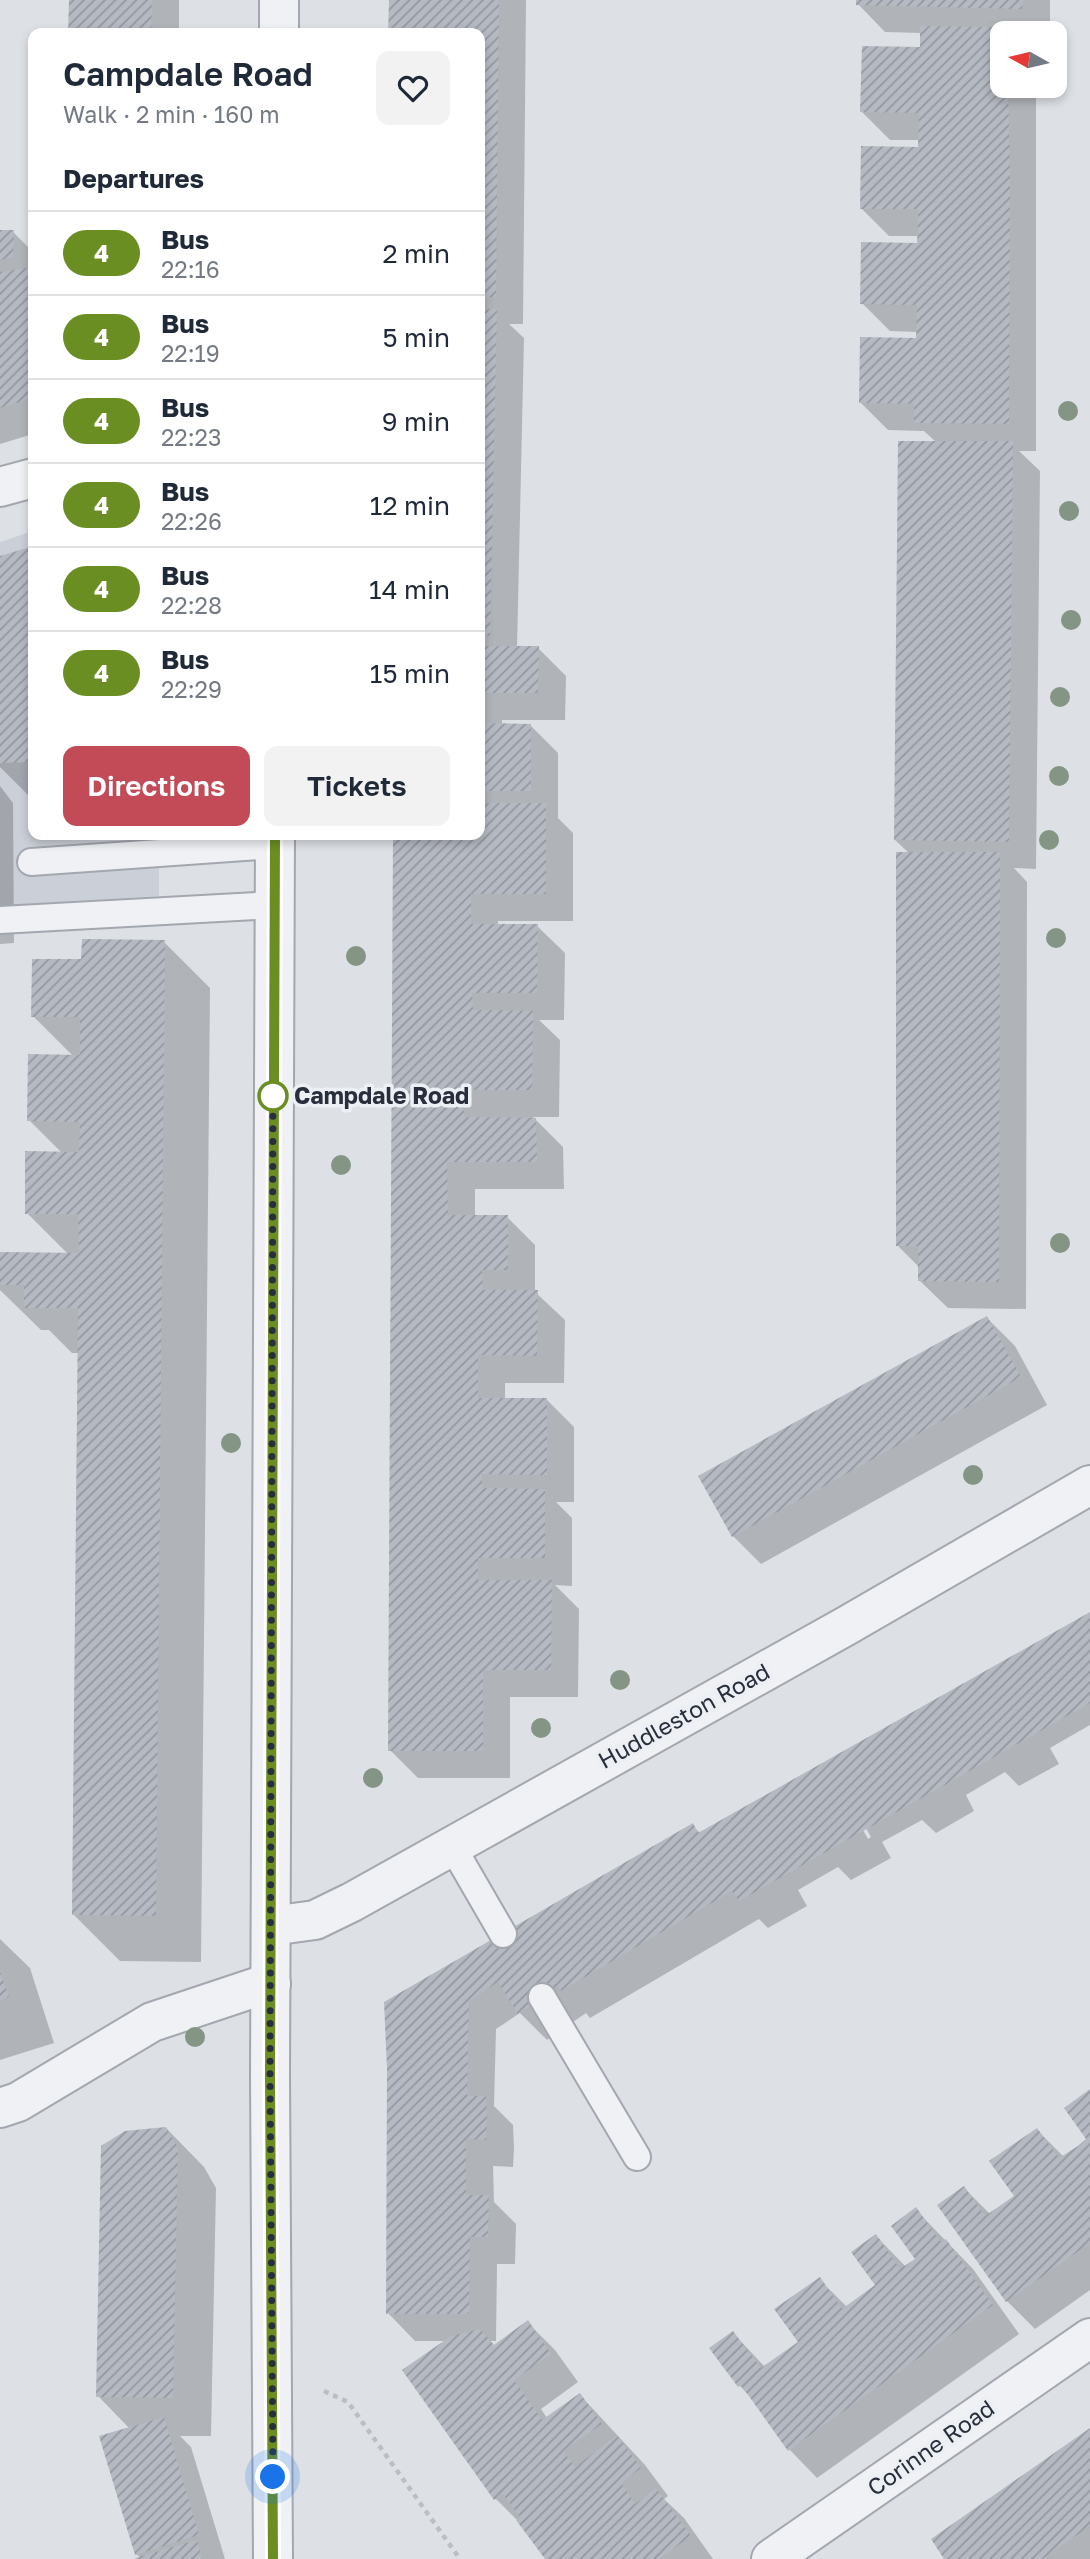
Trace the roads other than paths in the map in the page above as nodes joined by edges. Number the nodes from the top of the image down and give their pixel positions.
1 (279, 0) edge
2 (279, 28) edge
3 (28, 479) edge
4 (0, 487) edge
5 (275, 840) edge
6 (190, 842) edge
7 (32, 862) dead end
8 (274, 905) junction
9 (0, 920) edge
10 (1090, 1485) edge
11 (452, 1846) junction
12 (271, 1926) junction
13 (503, 1934) dead end
14 (271, 1984) junction
15 (542, 1997) dead end
16 (0, 2108) edge
17 (637, 2157) dead end
18 (1090, 2338) edge
19 (273, 2559) edge
20 (771, 2559) edge

1 - 2 street
3 - 4 street
5 - 6 lane
5 - 8 street
6 - 7 lane
8 - 9 lane
8 - 12 street
10 - 11 street, Huddleston Road
11 - 12 street, Huddleston Road
11 - 13 lane
12 - 14 street
14 - 16 street
14 - 19 street
15 - 17 lane
18 - 20 street, Corinne Road

